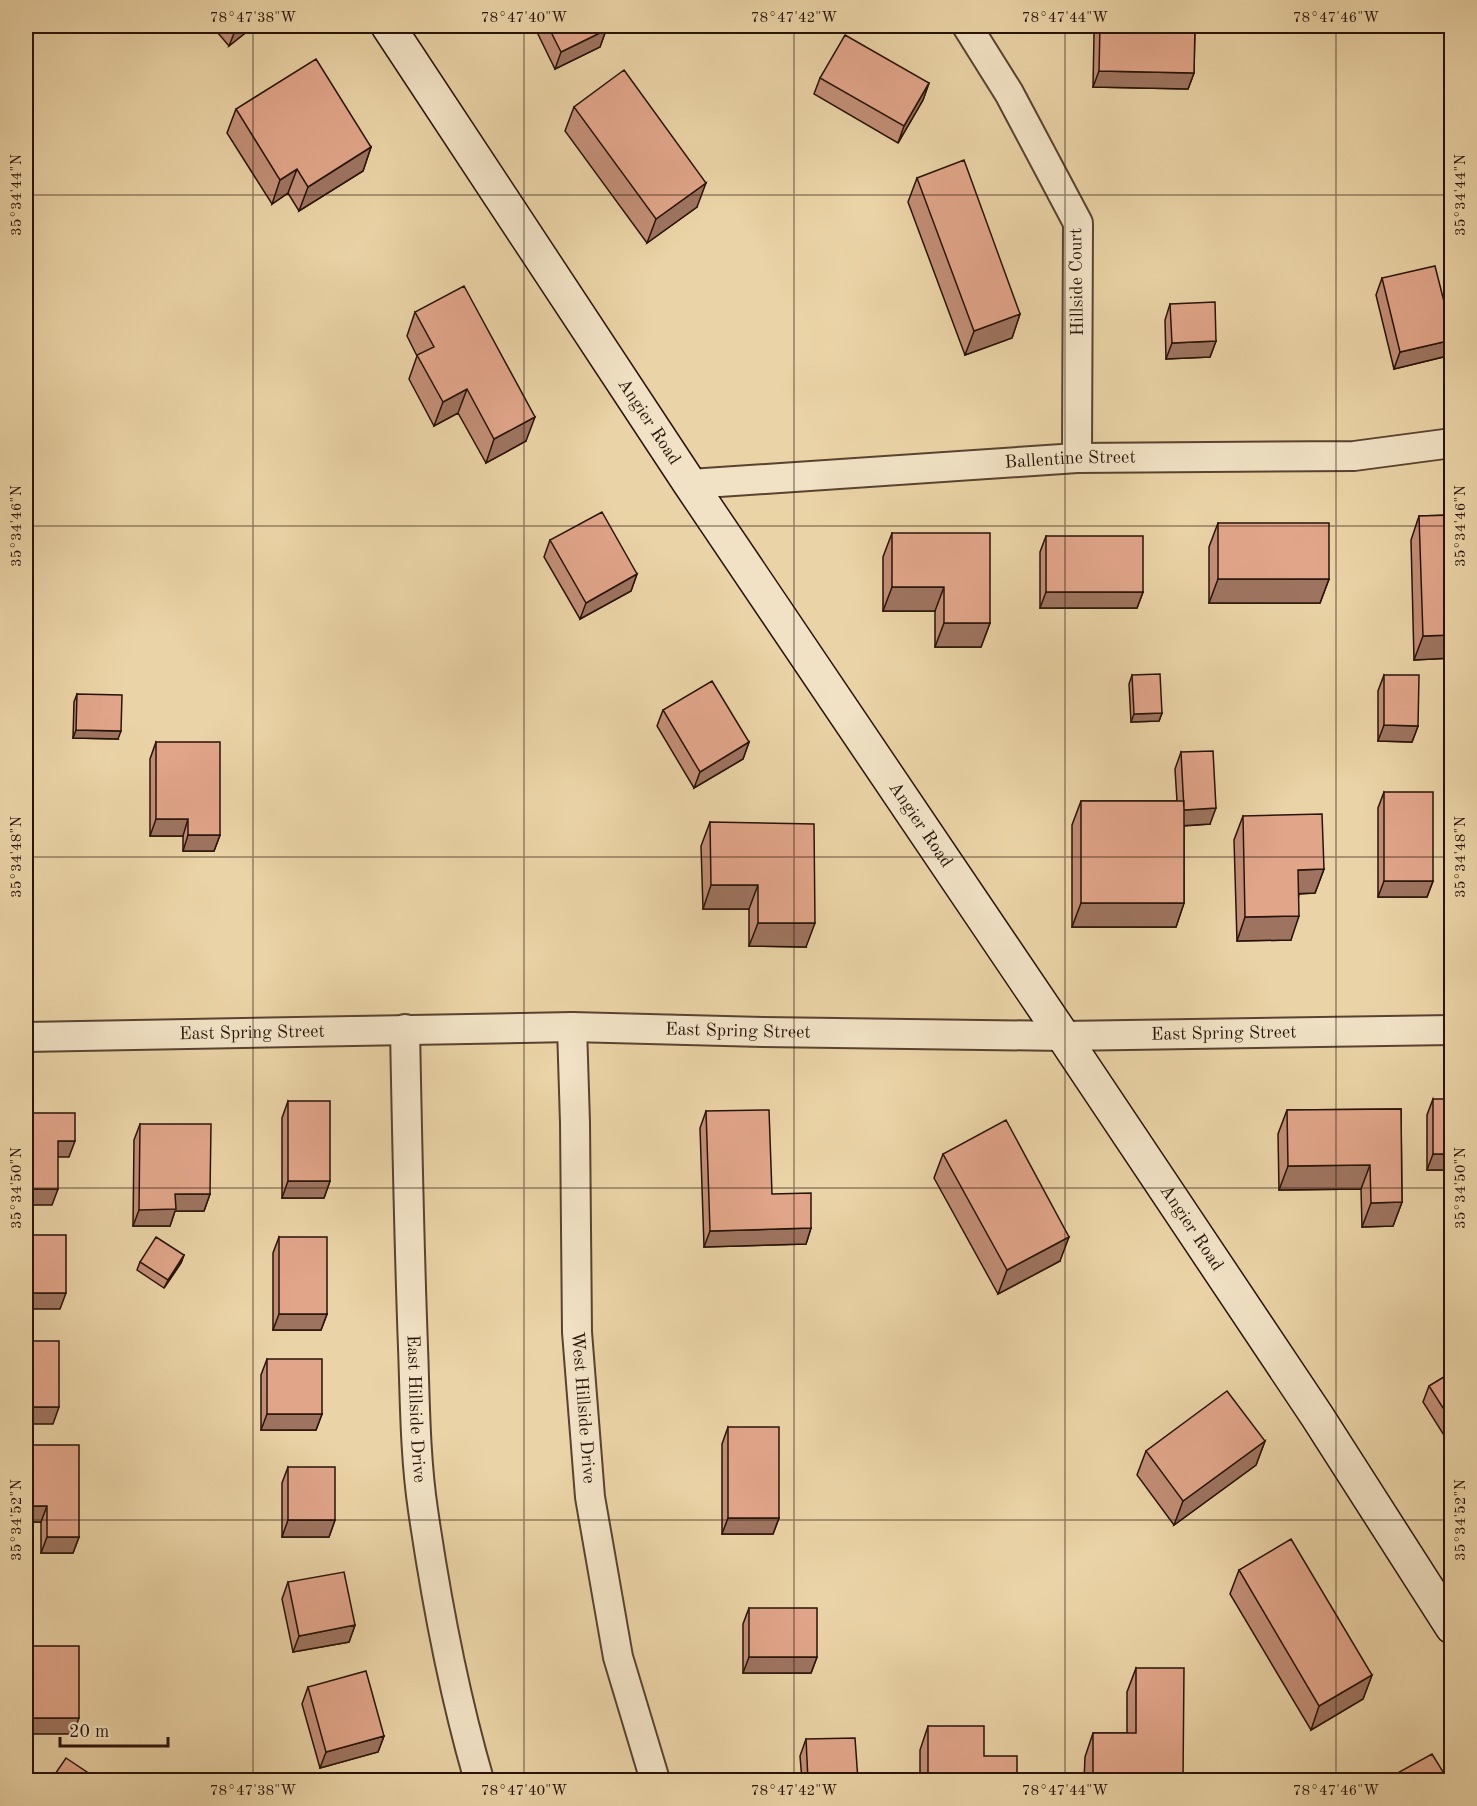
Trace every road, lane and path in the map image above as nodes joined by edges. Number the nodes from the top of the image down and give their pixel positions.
1 (388, 26) edge
2 (968, 26) edge
3 (1452, 444) edge
4 (1077, 458) junction
5 (690, 484) junction
6 (572, 1027) junction
7 (405, 1029) junction
8 (1452, 1030) edge
9 (1063, 1036) junction
10 (26, 1037) edge
11 (1452, 1627) edge
12 (479, 1780) edge
13 (655, 1780) edge

1 - 5 street, Angier Road
2 - 4 street, Hillside Court
3 - 4 street, Ballentine Street
4 - 5 street, Ballentine Street
5 - 9 street, Angier Road
6 - 7 street, East Spring Street
6 - 9 street, East Spring Street
6 - 13 street, West Hillside Drive
7 - 10 street, East Spring Street
7 - 12 street, East Hillside Drive
8 - 9 street, East Spring Street
9 - 11 street, Angier Road

